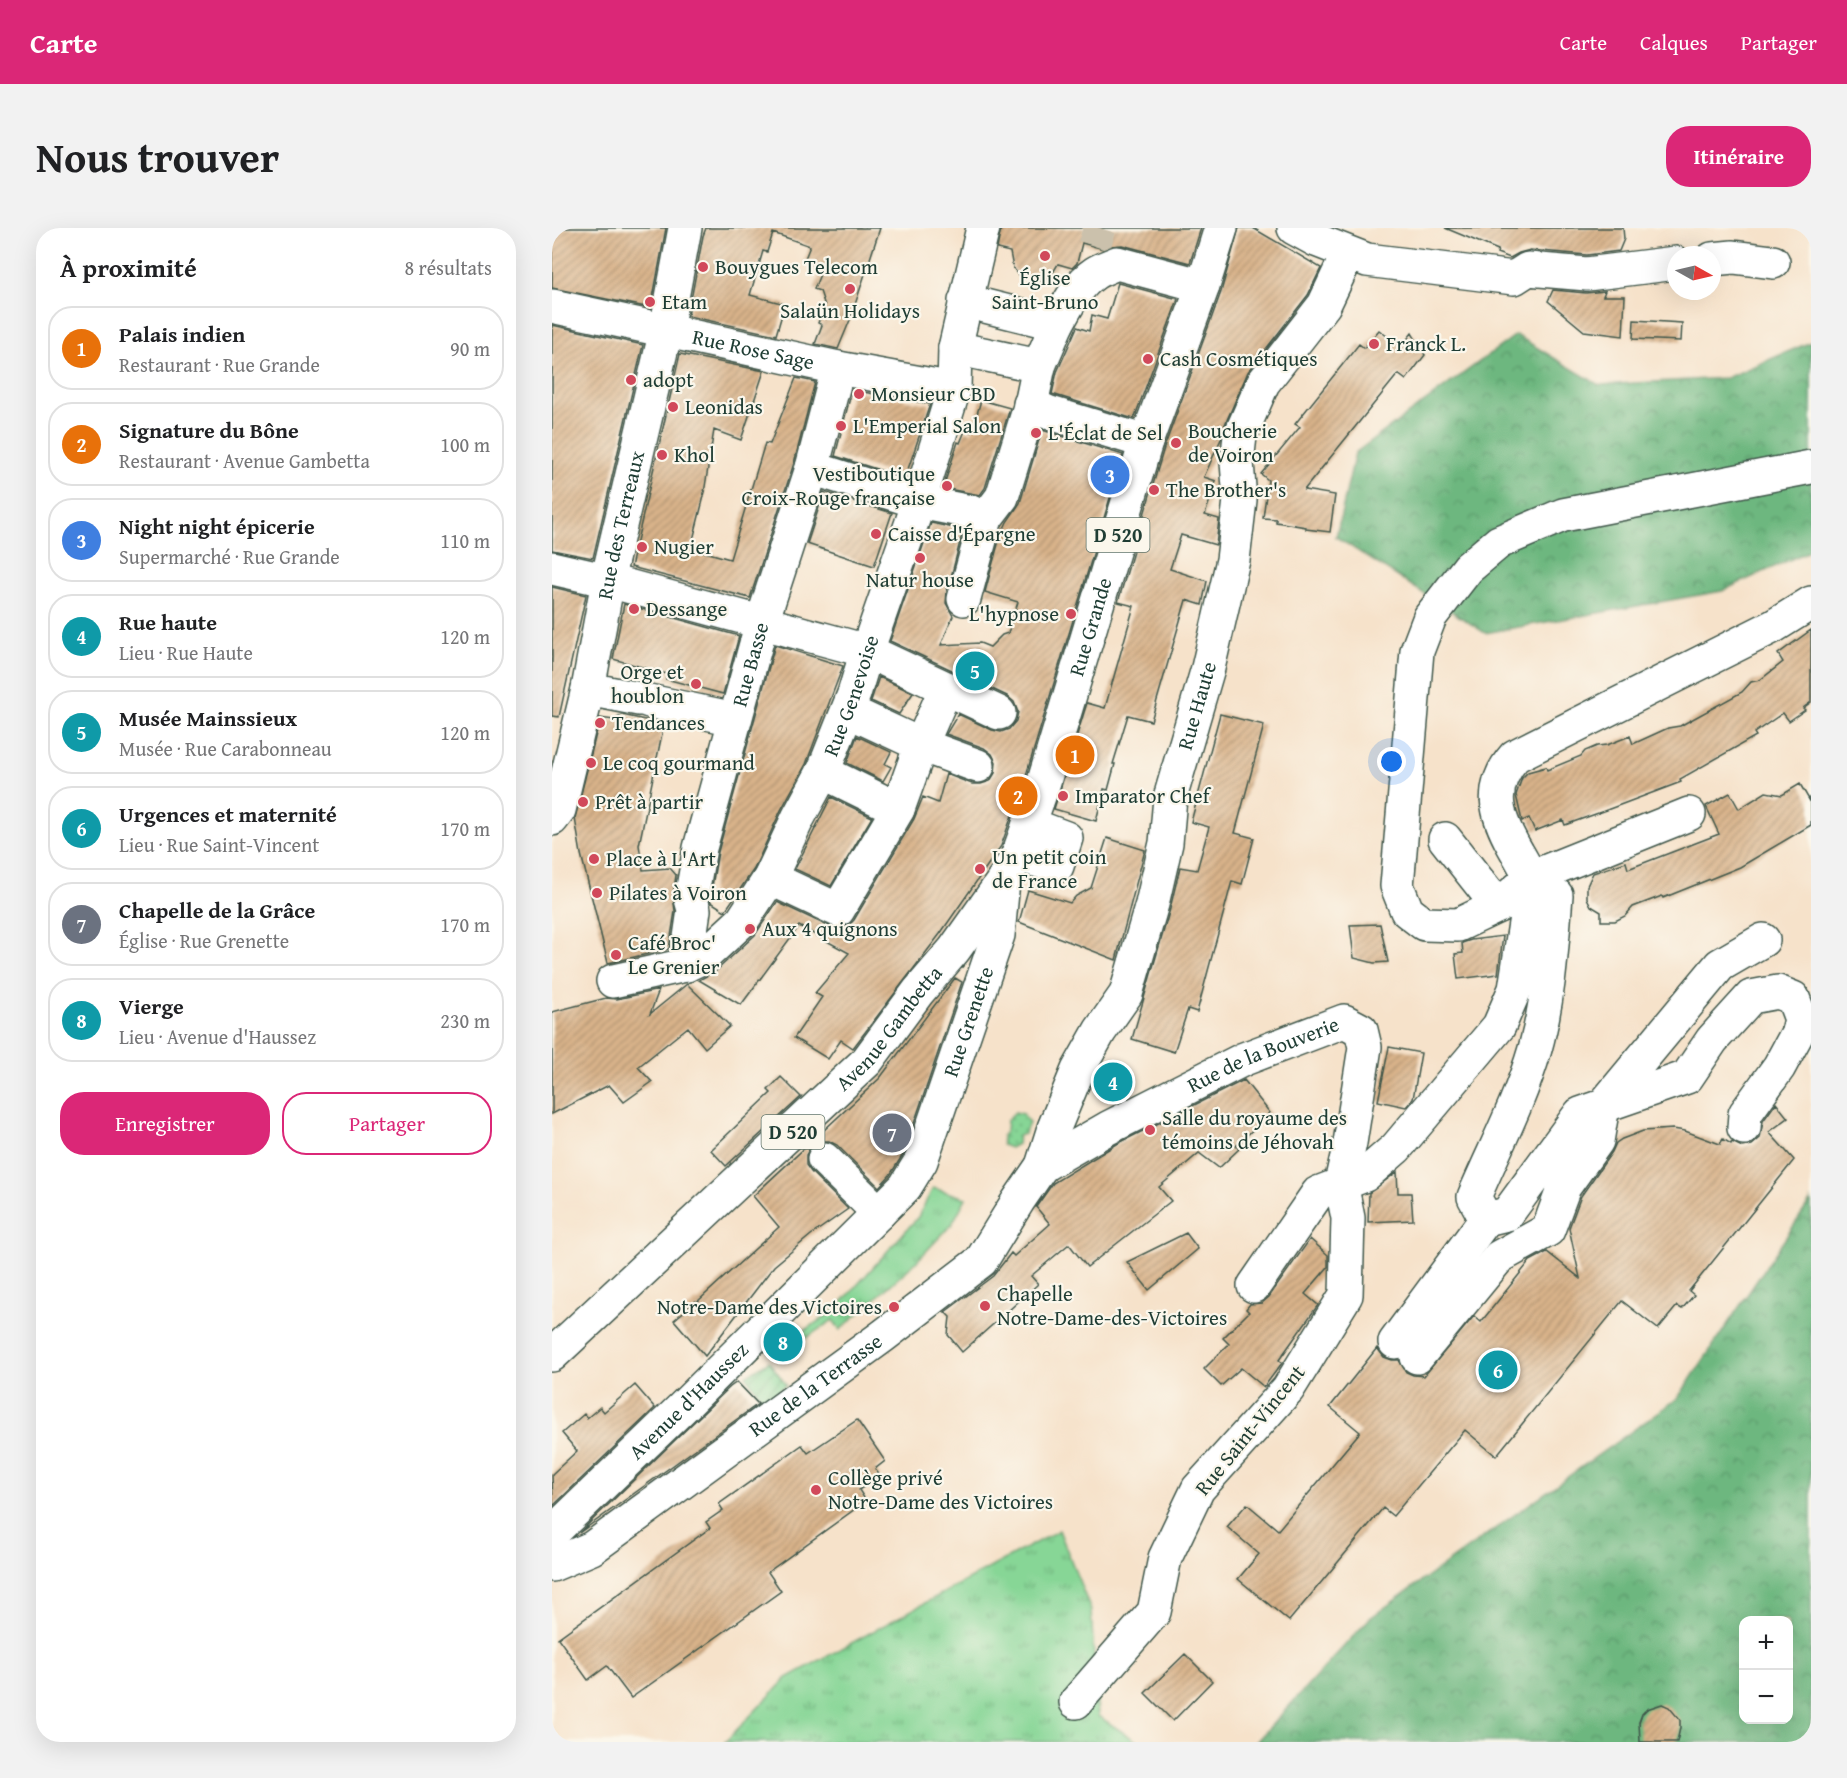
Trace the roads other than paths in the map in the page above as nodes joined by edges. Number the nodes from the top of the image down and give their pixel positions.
1 (685, 228) edge
2 (983, 228) edge
3 (1221, 228) edge
4 (1294, 228) edge
5 (1348, 254) junction
6 (1721, 258) edge
7 (1773, 262) dead end
8 (1667, 265) edge
9 (1203, 286) junction
10 (965, 302) junction
11 (552, 306) edge
12 (1057, 324) junction
13 (666, 330) junction
14 (955, 348) junction
15 (1039, 366) junction
16 (838, 368) junction
17 (954, 389) junction
18 (1030, 404) junction
19 (1146, 442) junction
20 (1811, 467) edge
21 (813, 473) junction
22 (908, 503) junction
23 (986, 518) junction
24 (552, 568) edge
25 (609, 581) junction
26 (964, 599) dead end
27 (1811, 603) edge
28 (768, 618) junction
29 (860, 641) junction
30 (588, 688) junction
31 (946, 688) junction
32 (848, 711) junction
33 (999, 713) dead end
34 (735, 719) junction
35 (921, 745) junction
36 (978, 766) dead end
37 (823, 772) junction
38 (1042, 788) joint
39 (898, 809) junction
40 (1689, 814) dead end
41 (552, 819) edge
42 (1445, 839) dead end
43 (1011, 868) junction
44 (1532, 877) junction
45 (771, 878) junction
46 (1498, 906) junction
47 (1763, 940) dead end
48 (686, 964) junction
49 (613, 981) dead end
50 (1603, 1106) junction
51 (1744, 1128) dead end
52 (1352, 1134) joint
53 (824, 1159) dead end
54 (921, 1161) joint
55 (1042, 1166) junction
56 (1341, 1183) junction
57 (879, 1214) junction
58 (1486, 1219) junction
59 (1254, 1286) dead end
60 (552, 1355) edge
61 (552, 1533) edge
62 (552, 1565) edge
63 (1076, 1702) dead end

1 - 13 street, Rue des Terreaux
2 - 10 street, Rue Genevoise
3 - 9 street, Rue Grande / D 520
4 - 5 street
5 - 8 street
5 - 55 street, Rue Haute
6 - 7 street
9 - 12 street
9 - 19 street, Rue Grande / D 520
10 - 12 street
10 - 14 street, Rue Genevoise
11 - 13 street, Rue Rose Sage
12 - 15 street
13 - 16 street, Rue Rose Sage
13 - 25 street, Rue des Terreaux
14 - 15 street
14 - 17 street, Rue Genevoise
15 - 18 street
16 - 17 street, Rue Rose Sage
16 - 21 street, Rue Basse
17 - 22 street, Rue Genevoise
18 - 19 street
18 - 23 street
19 - 38 street, Rue Grande / D 520
20 - 46 street
21 - 22 street
21 - 28 street, Rue Basse
22 - 23 street
22 - 29 street, Rue Genevoise
23 - 26 street
24 - 25 street
25 - 28 street
25 - 30 street, Rue des Terreaux
27 - 44 street
28 - 29 street
28 - 34 street, Rue Basse
29 - 31 street
29 - 32 street, Rue Genevoise
30 - 34 street
30 - 41 street, Rue des Terreaux
31 - 33 street
31 - 35 street
32 - 35 street
32 - 37 street, Rue Genevoise
34 - 48 street, Rue Basse
35 - 36 street
35 - 39 street
37 - 39 street
37 - 45 street, Rue Genevoise
38 - 43 street, Avenue Gambetta / D 520
39 - 45 street
40 - 44 street
42 - 46 street
43 - 54 street, Rue Grenette
43 - 60 street, Avenue Gambetta / D 520
44 - 46 street
44 - 56 street
44 - 58 street
45 - 48 street, Rue Genevoise
47 - 50 street
48 - 49 street, Rue Genevoise
50 - 51 street
50 - 58 street
50 - 58 street
52 - 55 street, Rue de la Bouverie
52 - 56 street, Rue Saint-Vincent
53 - 57 street
54 - 57 street, Avenue d'Haussez
55 - 62 street, Rue de la Terrasse
56 - 59 street
56 - 63 street, Rue Saint-Vincent
57 - 61 street, Avenue d'Haussez

